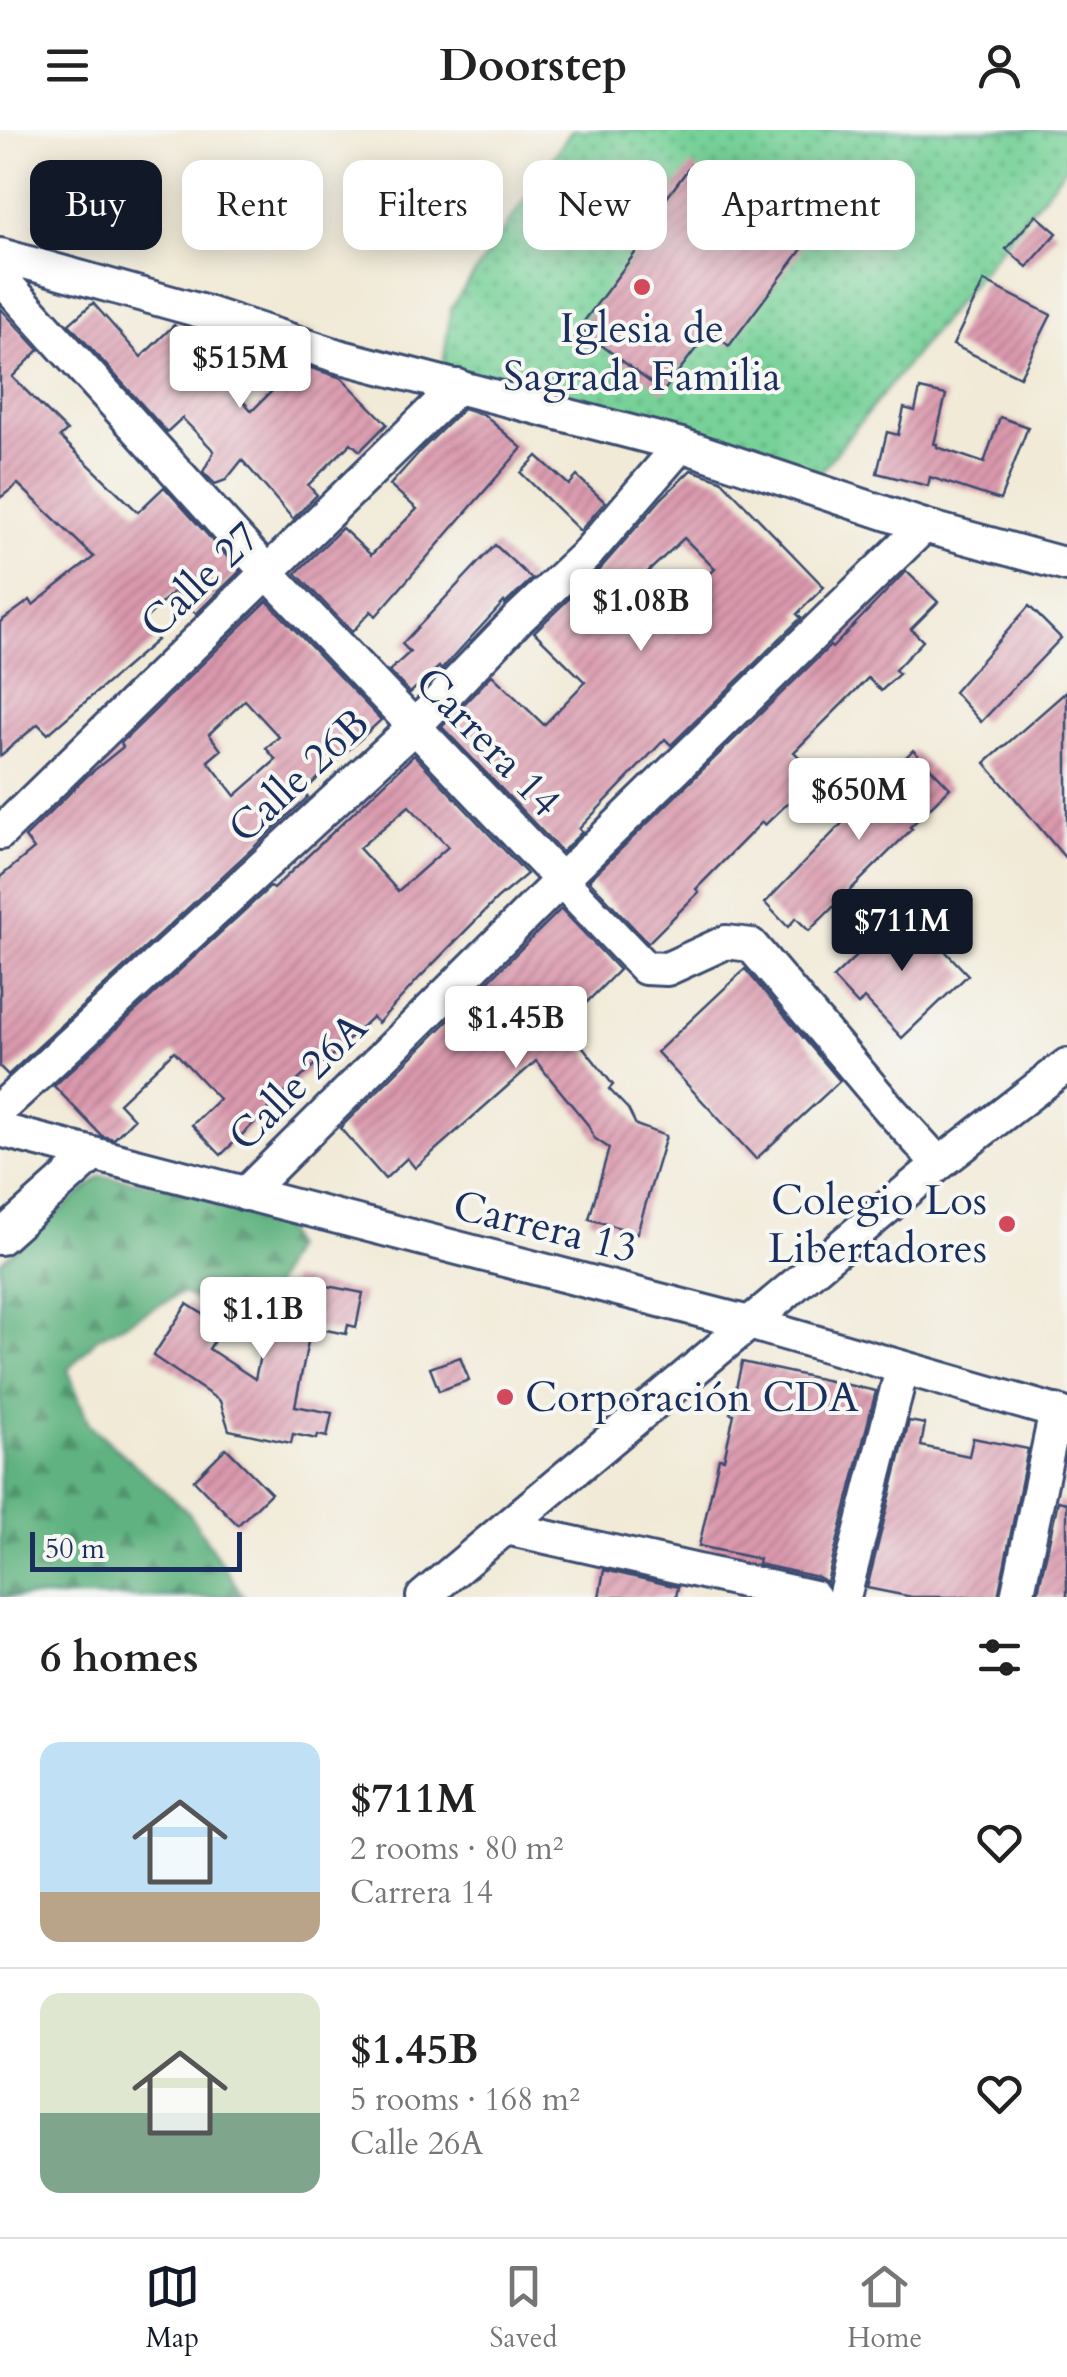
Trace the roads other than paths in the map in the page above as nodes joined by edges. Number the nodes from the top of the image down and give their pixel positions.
1 (0, 255) edge
2 (0, 276) edge
3 (458, 386) junction
4 (680, 445) junction
5 (924, 526) junction
6 (1067, 565) edge
7 (268, 573) junction
8 (415, 726) junction
9 (0, 833) edge
10 (561, 880) junction
11 (1067, 1066) edge
12 (0, 1109) edge
13 (0, 1130) edge
14 (93, 1155) junction
15 (940, 1164) junction
16 (246, 1194) junction
17 (0, 1238) edge
18 (749, 1323) junction
19 (902, 1368) junction
20 (1062, 1413) edge
21 (506, 1528) junction
22 (690, 1584) edge
23 (423, 1597) edge
24 (814, 1597) edge
25 (844, 1597) edge
26 (1017, 1597) edge

1 - 3 street
2 - 7 street, Carrera 14
3 - 4 street
3 - 7 street, Calle 27
4 - 5 street
4 - 8 street, Calle 26B
5 - 6 street
5 - 10 street, Calle 26A
7 - 8 street, Carrera 14
7 - 9 street, Calle 27
8 - 10 street, Carrera 14
8 - 12 street, Calle 26B
10 - 15 street, Carrera 14
10 - 16 street, Calle 26A
11 - 15 street
13 - 14 street, Carrera 13
14 - 16 street, Carrera 13
14 - 17 street
15 - 18 street
16 - 18 street, Carrera 13
18 - 19 street, Carrera 13
18 - 21 street
19 - 20 street, Carrera 13
19 - 25 street
20 - 26 street
21 - 22 street
21 - 23 street
22 - 24 street

